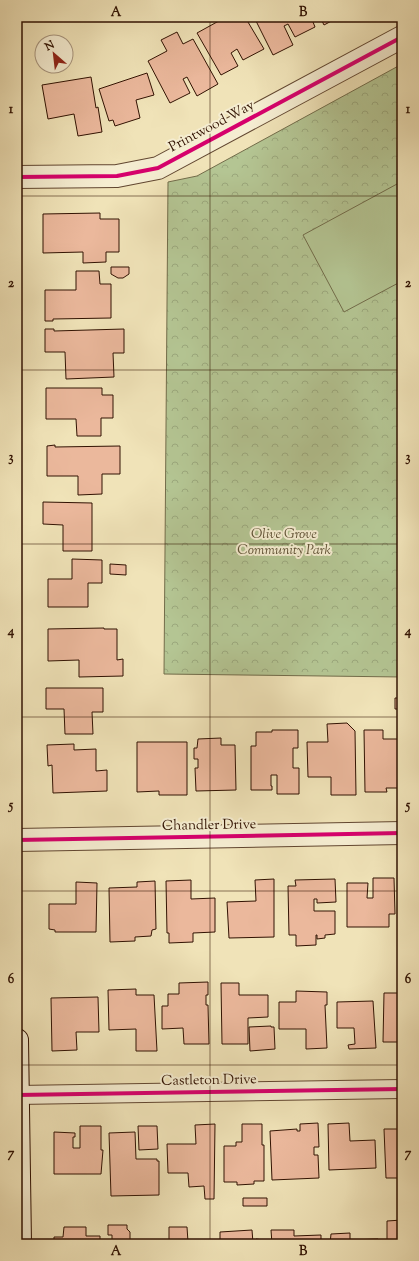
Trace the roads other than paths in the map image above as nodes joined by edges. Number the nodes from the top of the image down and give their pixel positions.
1 (402, 37) edge
2 (17, 177) edge
3 (402, 833) edge
4 (17, 840) edge
5 (17, 1040) edge
6 (402, 1089) edge
7 (17, 1095) edge
8 (20, 1244) edge

1 - 2 street, Printwood Way
3 - 4 street, Chandler Drive
5 - 7 street
6 - 7 street, Castleton Drive
7 - 8 street

